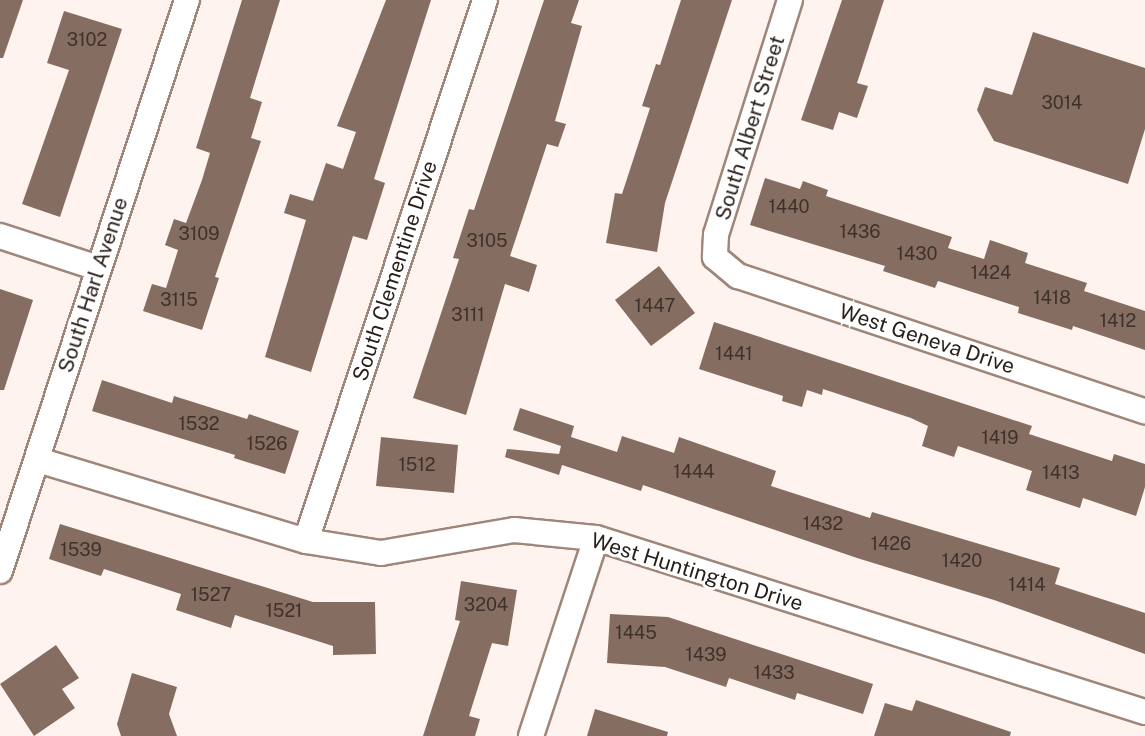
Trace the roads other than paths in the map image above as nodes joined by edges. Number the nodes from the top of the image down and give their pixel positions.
1 (485, 0) edge
2 (790, 0) edge
3 (183, 1) edge
4 (0, 236) edge
5 (715, 257) joint
6 (98, 268) junction
7 (1145, 411) edge
8 (38, 460) junction
9 (596, 538) junction
10 (306, 541) junction
11 (0, 571) edge
12 (1145, 712) edge
13 (531, 736) edge

1 - 10 street, South Clementine Drive
2 - 5 street, South Albert Street
3 - 6 street, South Harl Avenue
4 - 6 street
5 - 7 street, West Geneva Drive
6 - 8 street, South Harl Avenue
8 - 10 street, West Huntington Drive
8 - 11 street, South Harl Avenue
9 - 10 street, West Huntington Drive
9 - 12 street, West Huntington Drive
9 - 13 street

